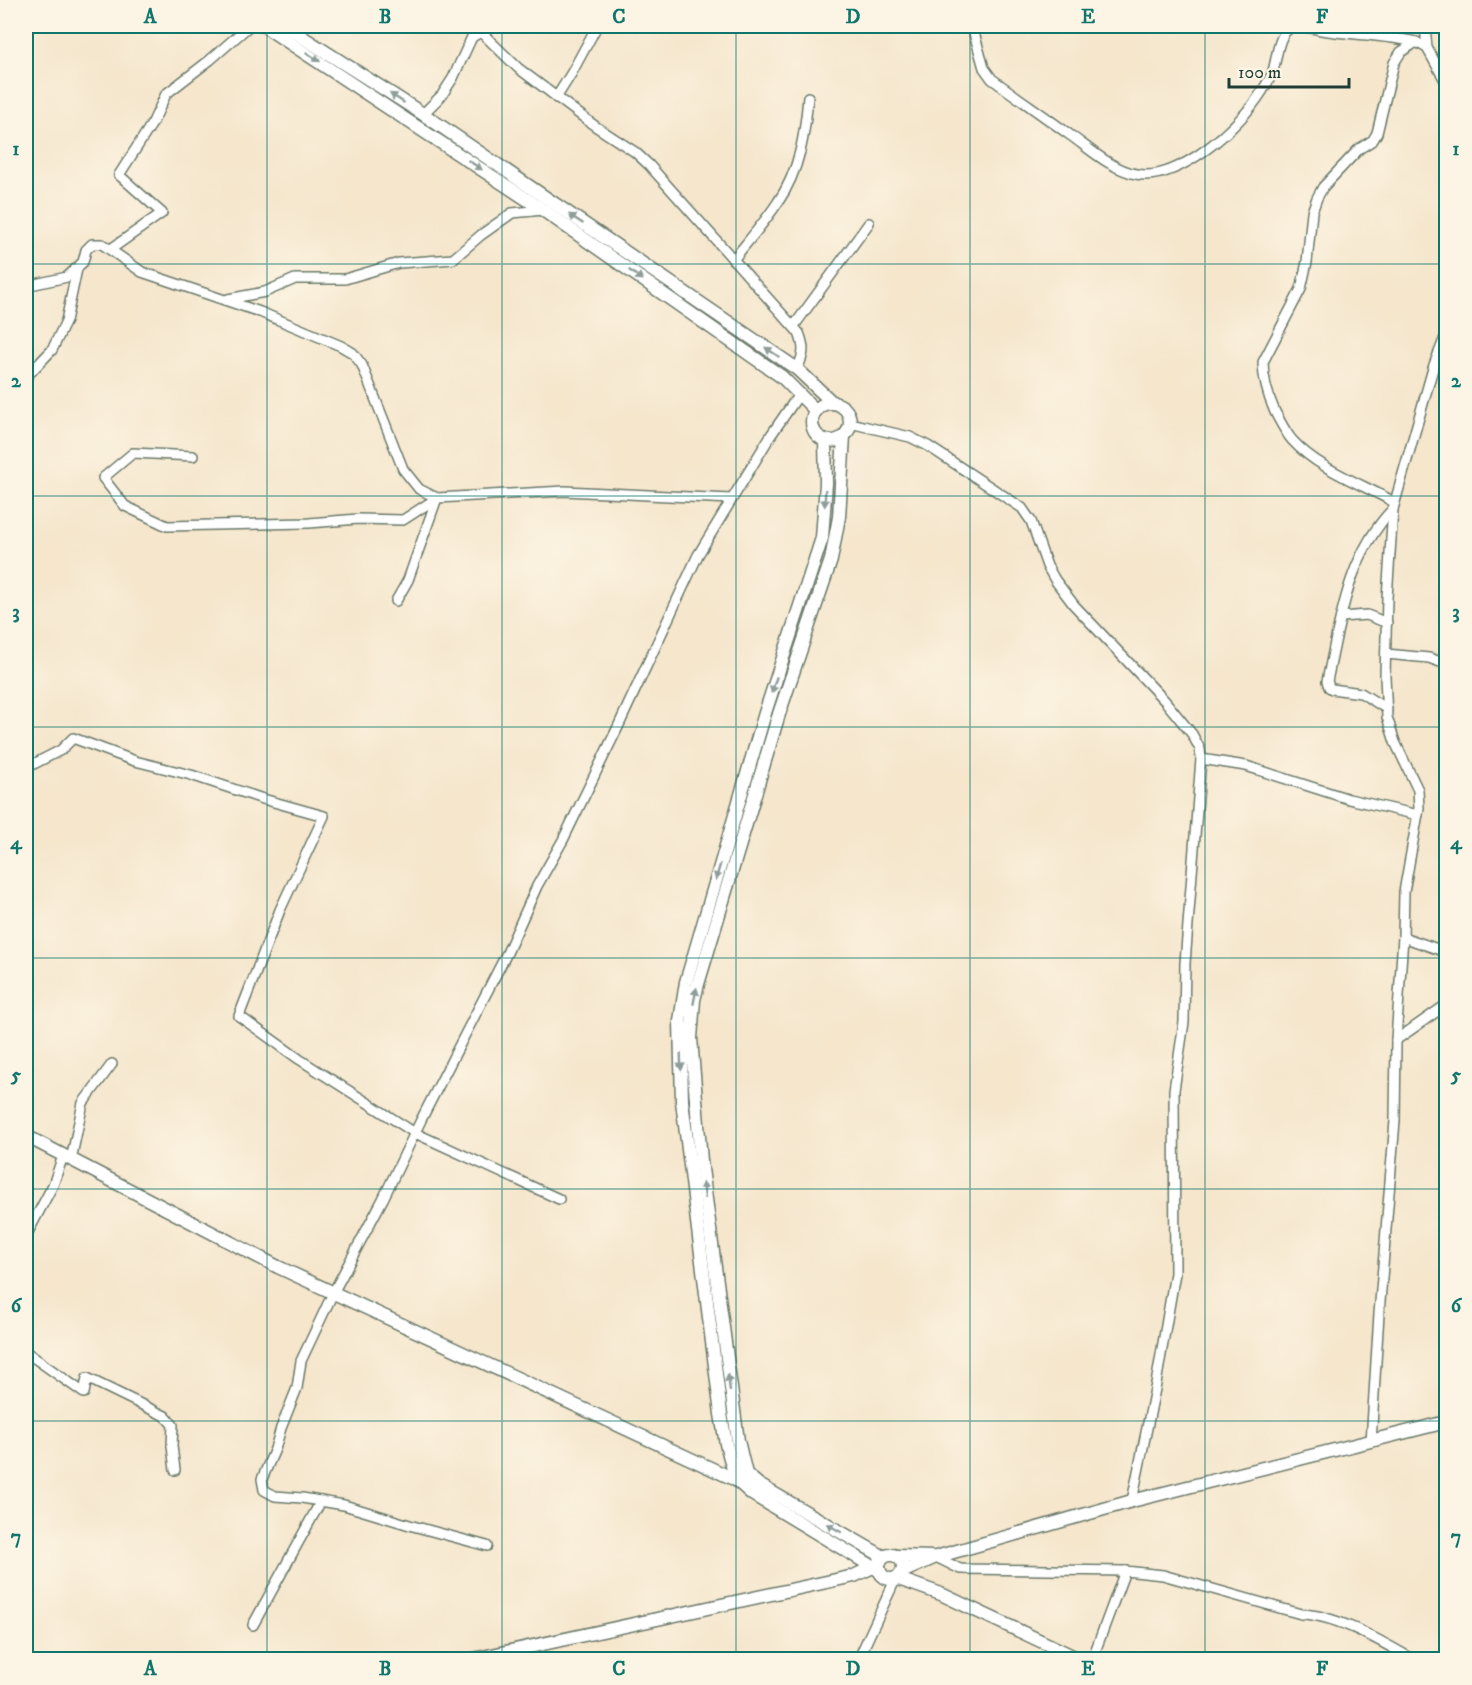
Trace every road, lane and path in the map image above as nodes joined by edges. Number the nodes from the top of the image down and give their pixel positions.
1 (249, 26) edge
2 (264, 26) edge
3 (285, 26) edge
4 (472, 26) edge
5 (597, 26) edge
6 (972, 26) edge
7 (1425, 26) edge
8 (479, 33) junction
9 (1416, 42) junction
10 (1427, 48) junction
11 (1446, 82) edge
12 (808, 96) dead end
13 (556, 98) junction
14 (423, 114) junction
15 (543, 210) junction
16 (869, 223) dead end
17 (111, 249) junction
18 (733, 260) junction
19 (77, 269) junction
20 (26, 286) edge
21 (225, 299) junction
22 (794, 326) junction
23 (1446, 335) edge
24 (797, 369) junction
25 (26, 377) edge
26 (800, 393) junction
27 (833, 403) junction
28 (816, 411) junction
29 (850, 423) junction
30 (844, 436) junction
31 (825, 440) junction
32 (193, 456) dead end
33 (437, 498) junction
34 (731, 499) junction
35 (1394, 506) junction
36 (396, 601) dead end
37 (1341, 617) junction
38 (1387, 623) junction
39 (1386, 654) junction
40 (1446, 664) edge
41 (1387, 709) junction
42 (1201, 759) junction
43 (26, 768) edge
44 (1418, 815) junction
45 (1403, 937) junction
46 (1446, 952) edge
47 (1446, 1005) edge
48 (1396, 1040) junction
49 (112, 1064) dead end
50 (415, 1133) junction
51 (26, 1136) edge
52 (67, 1158) junction
53 (559, 1199) dead end
54 (26, 1236) edge
55 (333, 1293) junction
56 (26, 1352) edge
57 (1446, 1422) edge
58 (1371, 1442) junction
59 (175, 1470) dead end
60 (736, 1480) junction
61 (321, 1501) junction
62 (1132, 1501) junction
63 (487, 1546) dead end
64 (936, 1557) junction
65 (891, 1567) junction
66 (1125, 1570) junction
67 (941, 1594) junction
68 (253, 1625) dead end
69 (468, 1659) edge
70 (858, 1659) edge
71 (1081, 1659) edge
72 (1092, 1659) edge
73 (1414, 1659) edge

1 - 17 street
2 -> 15 street
14 -> 3 street
4 - 8 street
5 - 13 street
6 - 9 street
7 - 10 street
8 - 13 street
8 - 14 street
9 - 10 street
9 - 35 street
10 - 11 street
12 - 18 street
13 - 18 street
24 -> 14 street
15 - 21 street
15 -> 26 street
16 - 22 street
17 - 19 street
17 - 21 street
18 - 22 street
19 - 20 street
19 - 25 street
21 - 33 street
22 - 24 street
23 - 35 street
24 - 27 street
26 - 28 street
26 - 34 street
27 - 28 street
27 - 29 street
28 - 31 street
29 - 30 street
29 - 42 street
30 - 31 street
65 -> 30 street
31 -> 60 street
32 - 33 street
33 - 34 street
33 - 36 street
34 - 50 street
35 - 37 street
35 - 38 street
37 - 38 street
37 - 41 street
38 - 39 street
39 - 40 street
39 - 41 street
41 - 44 street
42 - 44 street
42 - 62 street
43 - 50 street
44 - 45 street
45 - 46 street
45 - 48 street
47 - 48 street
48 - 58 street
49 - 52 street
50 - 53 street
50 - 55 street
51 - 52 street
52 - 54 street
52 - 55 street
55 - 60 street
55 - 61 street
56 - 59 street
57 - 58 street
58 - 62 street
60 - 65 street
61 - 63 street
61 - 68 street
62 - 64 street
64 - 65 street
64 - 65 street
64 - 66 street
65 - 67 street
65 - 67 street
65 - 69 street
65 - 70 street
66 - 72 street
66 - 73 street
67 - 71 street

